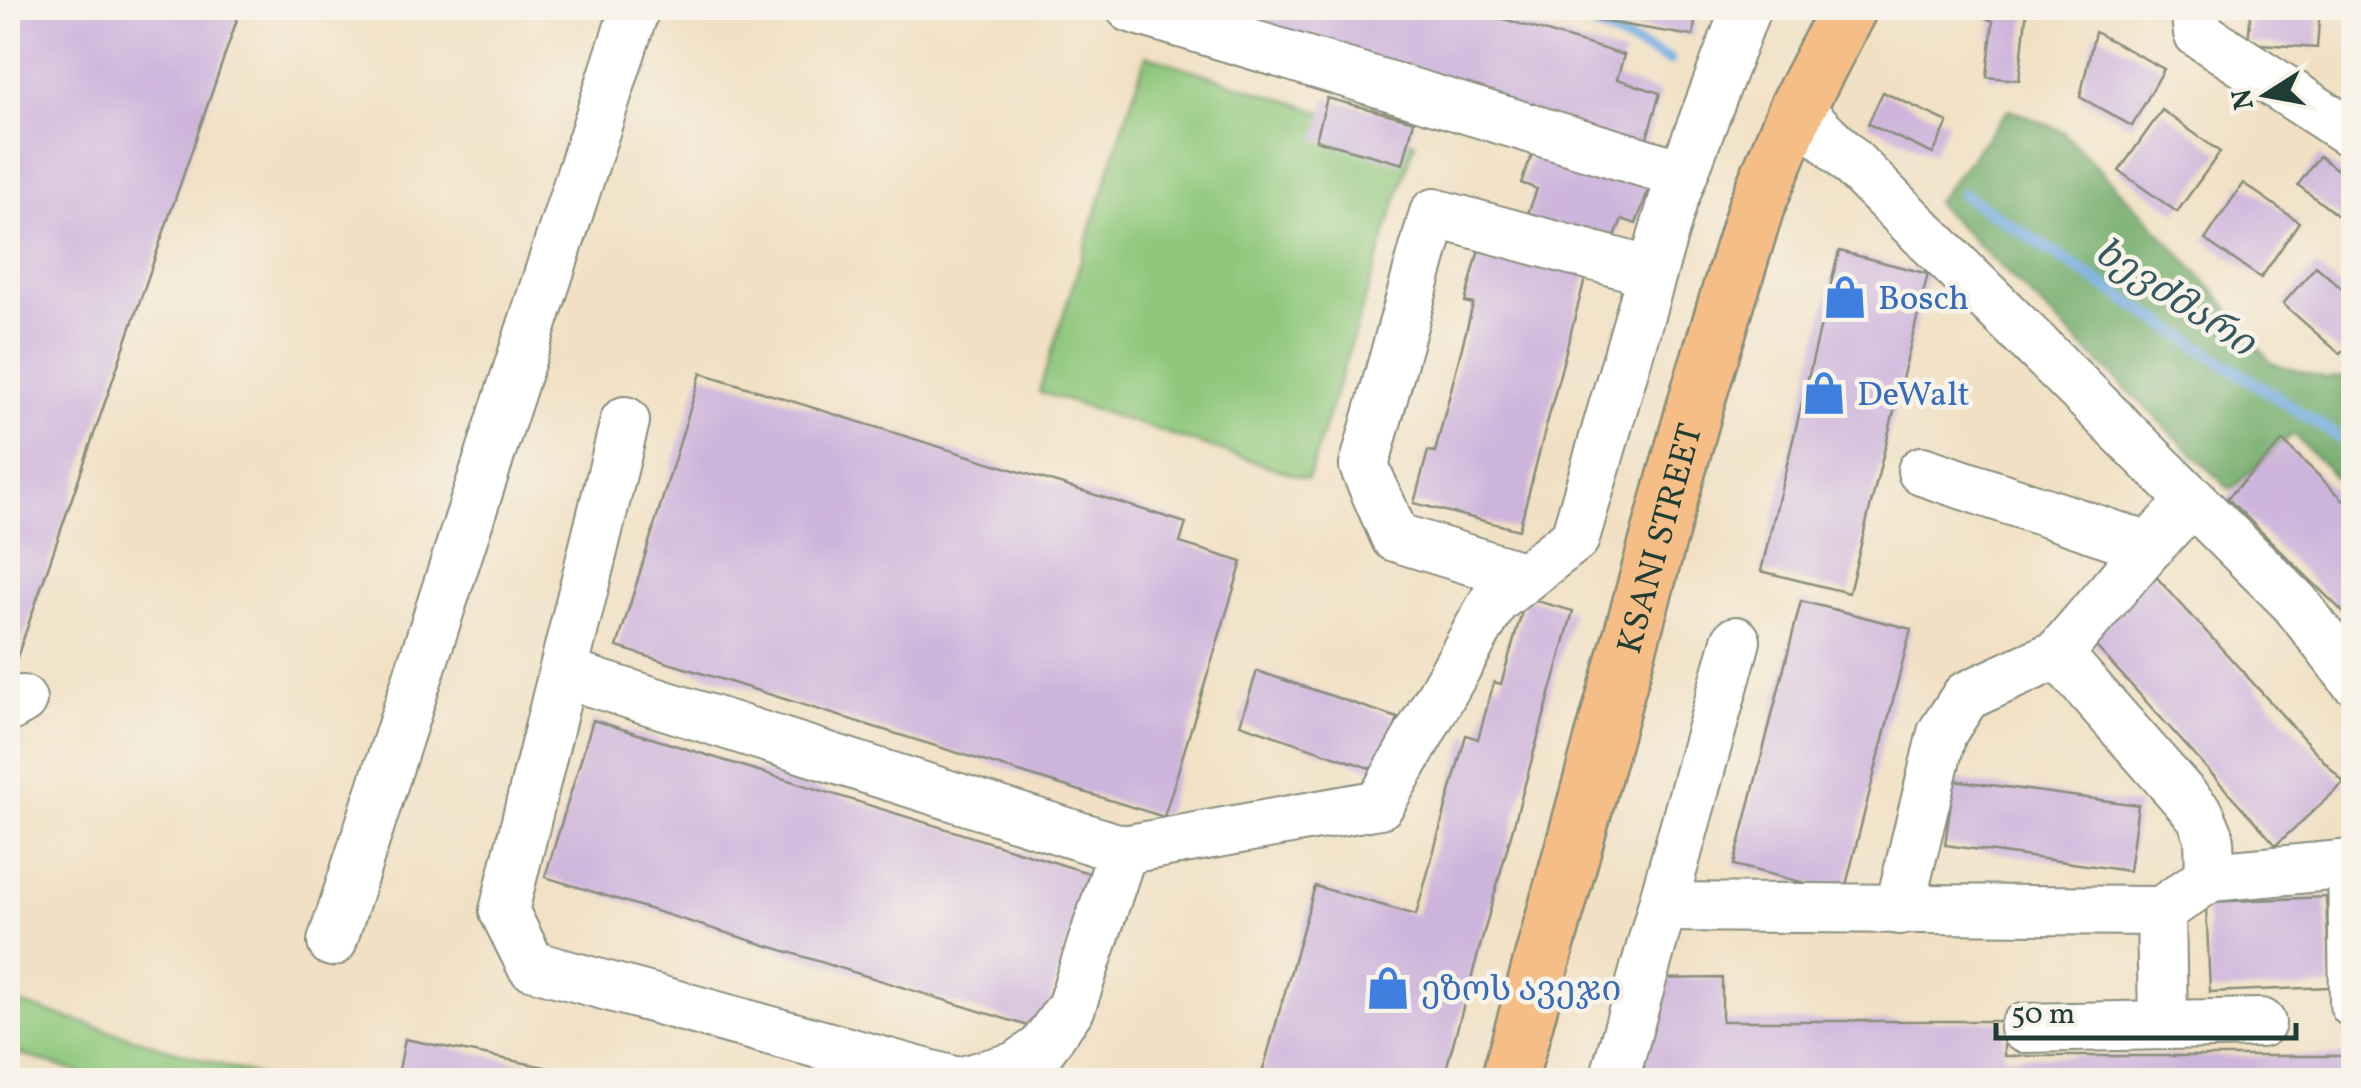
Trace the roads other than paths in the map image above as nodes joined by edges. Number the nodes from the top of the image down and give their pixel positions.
1 (635, 8) edge
2 (1131, 8) edge
3 (1746, 8) edge
4 (1849, 8) edge
5 (2196, 8) edge
6 (1797, 108) junction
7 (2354, 135) edge
8 (1682, 174) junction
9 (1652, 272) junction
10 (625, 421) dead end
11 (1922, 470) dead end
12 (2193, 500) junction
13 (2149, 547) junction
14 (1525, 577) junction
15 (1736, 640) dead end
16 (2058, 654) junction
17 (563, 673) junction
18 (2354, 680) edge
19 (1123, 850) junction
20 (2353, 862) edge
21 (2210, 877) junction
22 (1662, 908) junction
23 (1899, 910) junction
24 (2161, 911) junction
25 (332, 942) dead end
26 (2354, 1004) edge
27 (2261, 1023) dead end
28 (2163, 1026) junction
29 (2024, 1028) dead end
30 (950, 1080) edge
31 (966, 1080) edge
32 (1509, 1080) edge
33 (1614, 1080) edge

1 - 25 street
2 - 8 street
3 - 8 street
4 - 6 main road, KSANI STREET
5 - 7 street
6 - 12 street
6 - 32 main road, KSANI STREET
8 - 9 street
9 - 14 street
9 - 14 street
10 - 17 street
11 - 13 street
12 - 13 street
12 - 18 street
13 - 16 street
14 - 19 street
15 - 22 street
16 - 21 street
16 - 23 street
17 - 19 street
17 - 30 street
19 - 31 street
20 - 21 street
20 - 26 street
21 - 24 street
22 - 23 street
22 - 33 street
23 - 24 street
24 - 28 street
27 - 28 street
28 - 29 street

